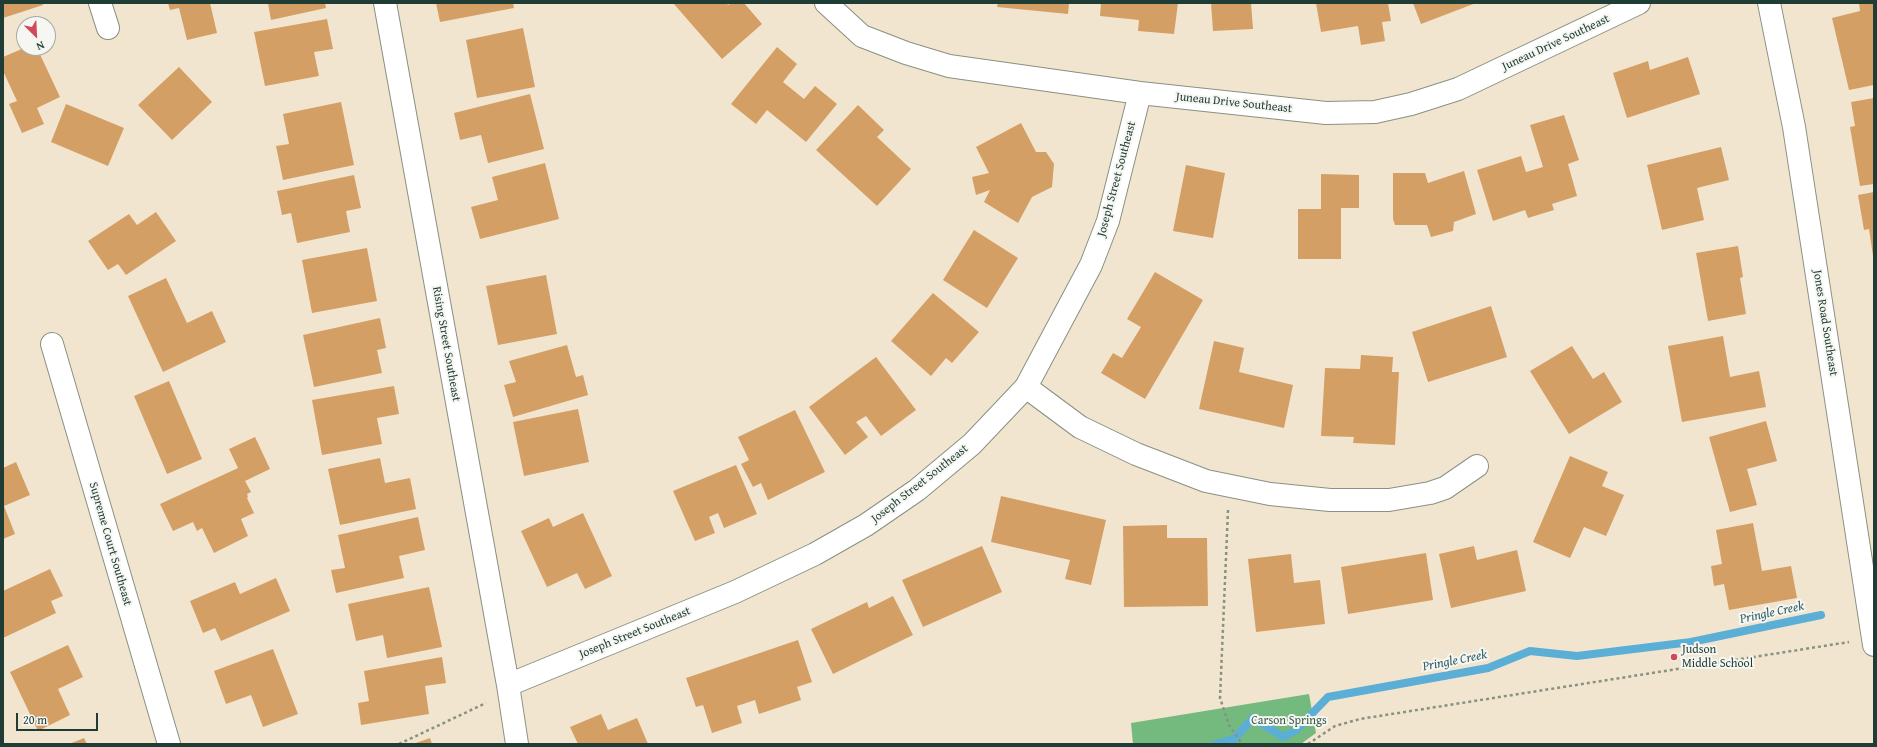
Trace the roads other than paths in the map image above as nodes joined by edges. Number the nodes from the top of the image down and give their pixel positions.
1 (100, 3) edge
2 (385, 3) edge
3 (826, 3) edge
4 (1639, 3) edge
5 (1769, 3) edge
6 (108, 28) dead end
7 (1140, 92) junction
8 (52, 344) dead end
9 (1026, 387) junction
10 (1477, 466) dead end
11 (1874, 642) edge
12 (508, 685) junction
13 (169, 744) edge
14 (517, 744) edge

1 - 6 street
2 - 12 street, Rising Street Southeast
3 - 7 street, Juneau Drive Southeast
4 - 7 street, Juneau Drive Southeast
5 - 11 street, Jones Road Southeast
7 - 9 street, Joseph Street Southeast
8 - 13 street, Supreme Court Southeast
9 - 10 street
9 - 12 street, Joseph Street Southeast
12 - 14 street, Rising Street Southeast

